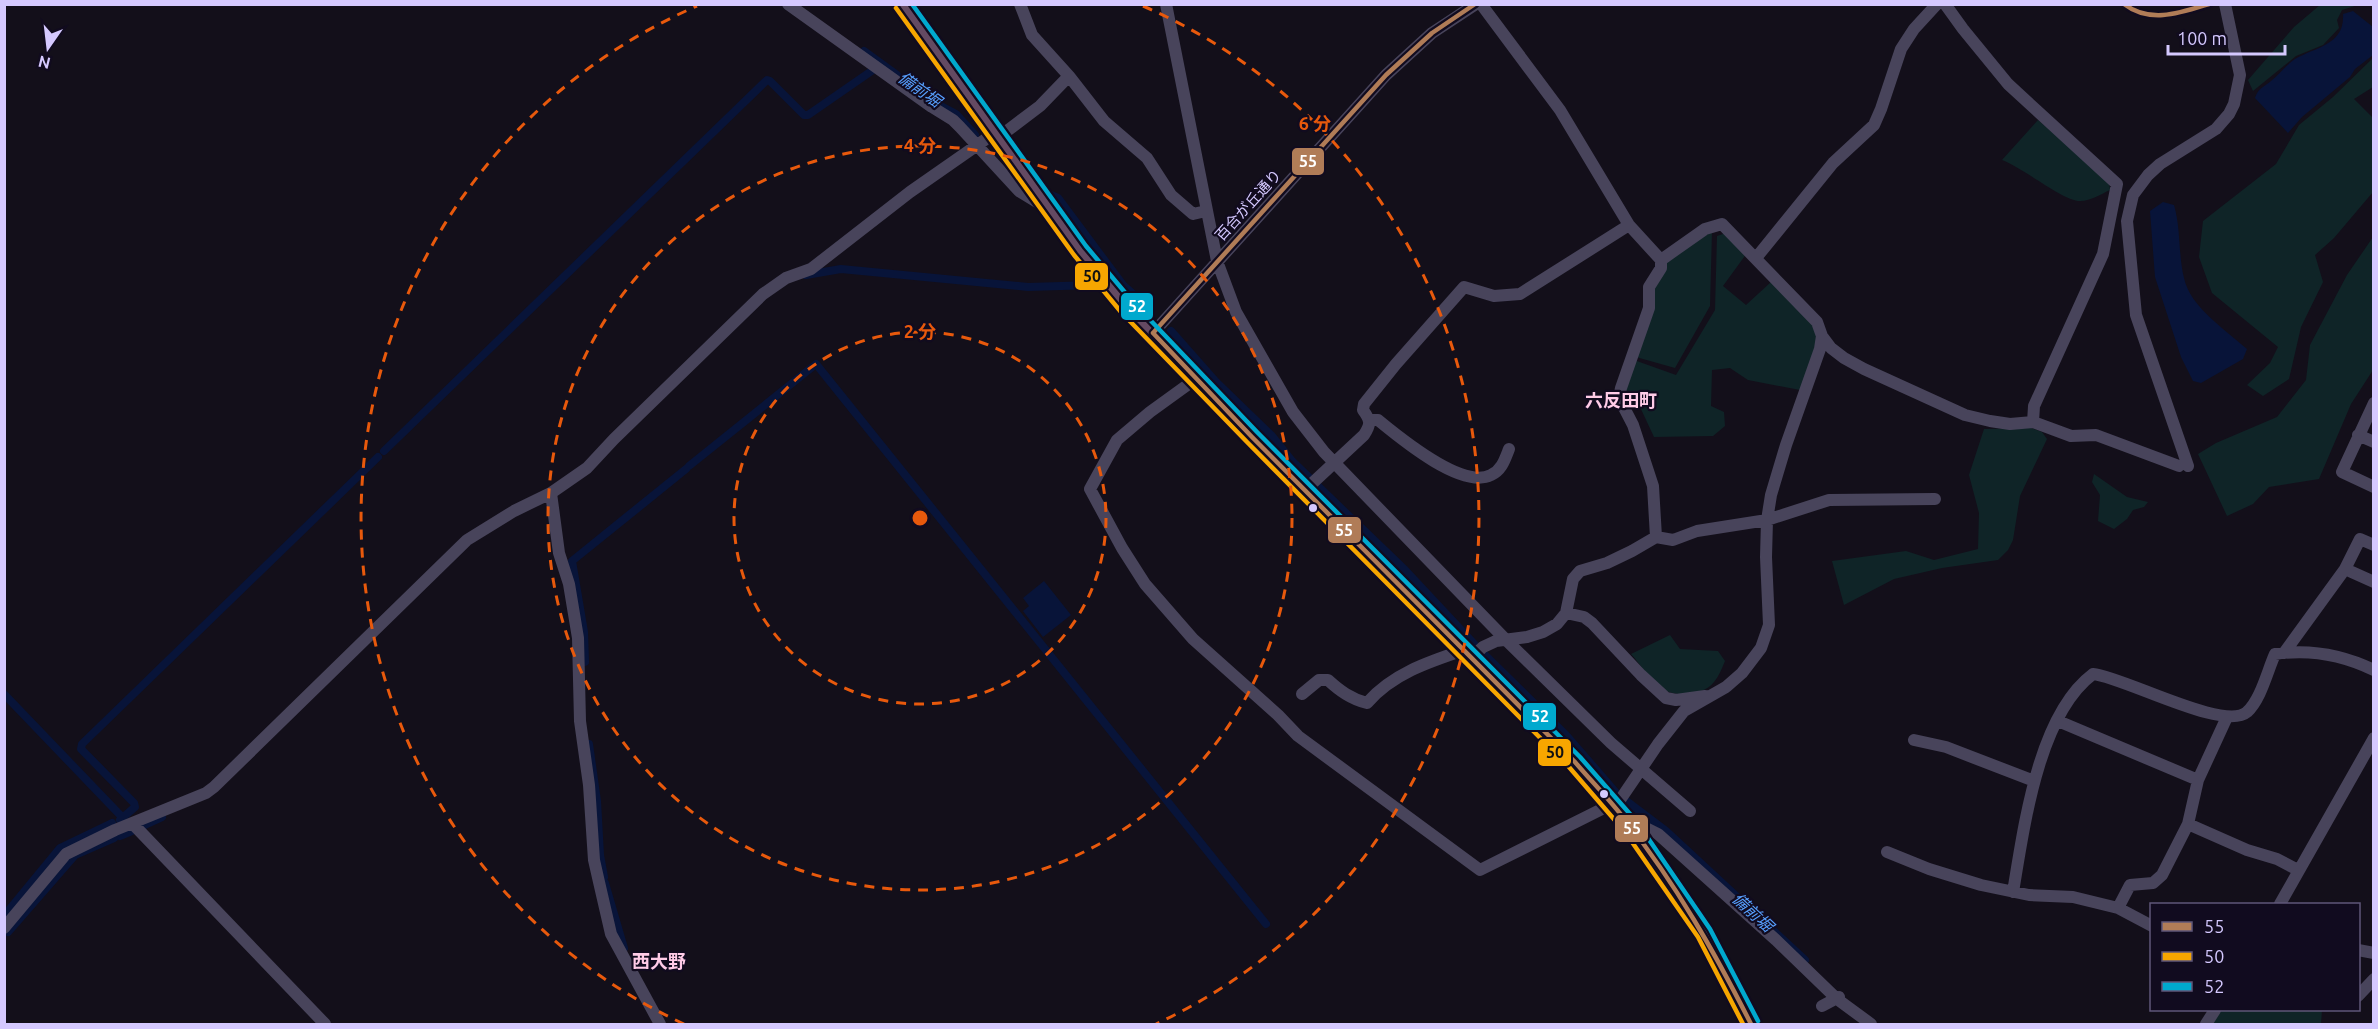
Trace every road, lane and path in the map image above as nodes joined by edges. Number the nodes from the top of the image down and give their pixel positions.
1 (788, 4) edge
2 (902, 4) edge
3 (1020, 4) edge
4 (1166, 4) edge
5 (1476, 4) edge
6 (1481, 4) edge
7 (1937, 4) edge
8 (1945, 4) edge
9 (2225, 4) edge
10 (804, 8) edge
11 (1462, 8) edge
12 (1069, 76) junction
13 (987, 140) junction
14 (1206, 211) junction
15 (1054, 212) junction
16 (1629, 225) junction
17 (1756, 258) junction
18 (1661, 260) junction
19 (1217, 261) junction
20 (1153, 333) junction
21 (1822, 336) junction
22 (1197, 378) junction
23 (2373, 403) edge
24 (1370, 420) junction
25 (2033, 422) junction
26 (2358, 435) junction
27 (2373, 442) edge
28 (1509, 449) dead end
29 (1335, 462) junction
30 (1311, 484) junction
31 (2373, 487) edge
32 (551, 493) junction
33 (1935, 500) dead end
34 (1767, 520) junction
35 (1656, 537) junction
36 (2373, 545) edge
37 (2345, 570) junction
38 (2373, 582) edge
39 (1566, 613) junction
40 (1507, 641) junction
41 (1474, 652) junction
42 (2284, 653) junction
43 (2373, 670) edge
44 (1302, 694) dead end
45 (1710, 697) junction
46 (2228, 717) junction
47 (2058, 721) junction
48 (2373, 738) edge
49 (1914, 740) dead end
50 (1640, 769) junction
51 (2198, 780) junction
52 (2034, 781) junction
53 (1612, 804) junction
54 (1690, 811) dead end
55 (132, 823) junction
56 (2188, 824) junction
57 (1631, 827) junction
58 (1887, 852) dead end
59 (2298, 870) junction
60 (2013, 892) junction
61 (2281, 903) edge
62 (2118, 908) junction
63 (2150, 925) edge
64 (4, 928) edge
65 (2373, 979) edge
66 (2360, 994) edge
67 (1838, 998) junction
68 (1822, 1006) dead end
69 (2214, 1011) edge
70 (325, 1024) edge
71 (660, 1024) edge
72 (1751, 1024) edge
73 (1871, 1024) edge
74 (2206, 1024) edge

1 - 10 street
2 - 13 highway
3 - 12 street
4 - 14 street
5 - 11 street, 百合が丘通り
6 - 16 street
7 - 17 street
8 - 25 street
9 - 25 street
10 - 13 street
11 - 19 street, 百合が丘通り
12 - 13 street
12 - 14 street
13 - 15 highway
13 - 15 street
13 - 32 street
14 - 19 street
15 - 20 highway
16 - 18 street
16 - 24 street
17 - 18 street
17 - 21 street
18 - 35 street
19 - 20 street, 百合が丘通り
19 - 29 street
20 - 22 highway
21 - 25 street
21 - 34 street
22 - 30 highway
22 - 53 street
23 - 26 street
24 - 28 street
24 - 29 street
26 - 27 street
26 - 31 street
29 - 30 street
29 - 40 street
30 - 41 highway
32 - 55 street
32 - 71 street
33 - 34 street
34 - 35 street
34 - 45 street
35 - 39 street
36 - 37 street
37 - 38 street
37 - 42 street
39 - 40 street
39 - 45 street
40 - 41 street
40 - 50 street
41 - 44 street
41 - 53 highway
42 - 43 street
42 - 46 street
45 - 50 street
46 - 47 street
46 - 51 street
47 - 51 street
47 - 52 street
48 - 59 street
49 - 52 street
50 - 53 street
50 - 54 street
51 - 56 street
52 - 60 street
53 - 57 highway
55 - 64 street
55 - 70 street
56 - 59 street
56 - 62 street
57 - 67 street
57 - 72 highway
58 - 60 street
59 - 61 street
60 - 62 street
62 - 63 street
65 - 66 street
67 - 68 street
67 - 73 street
69 - 74 street

